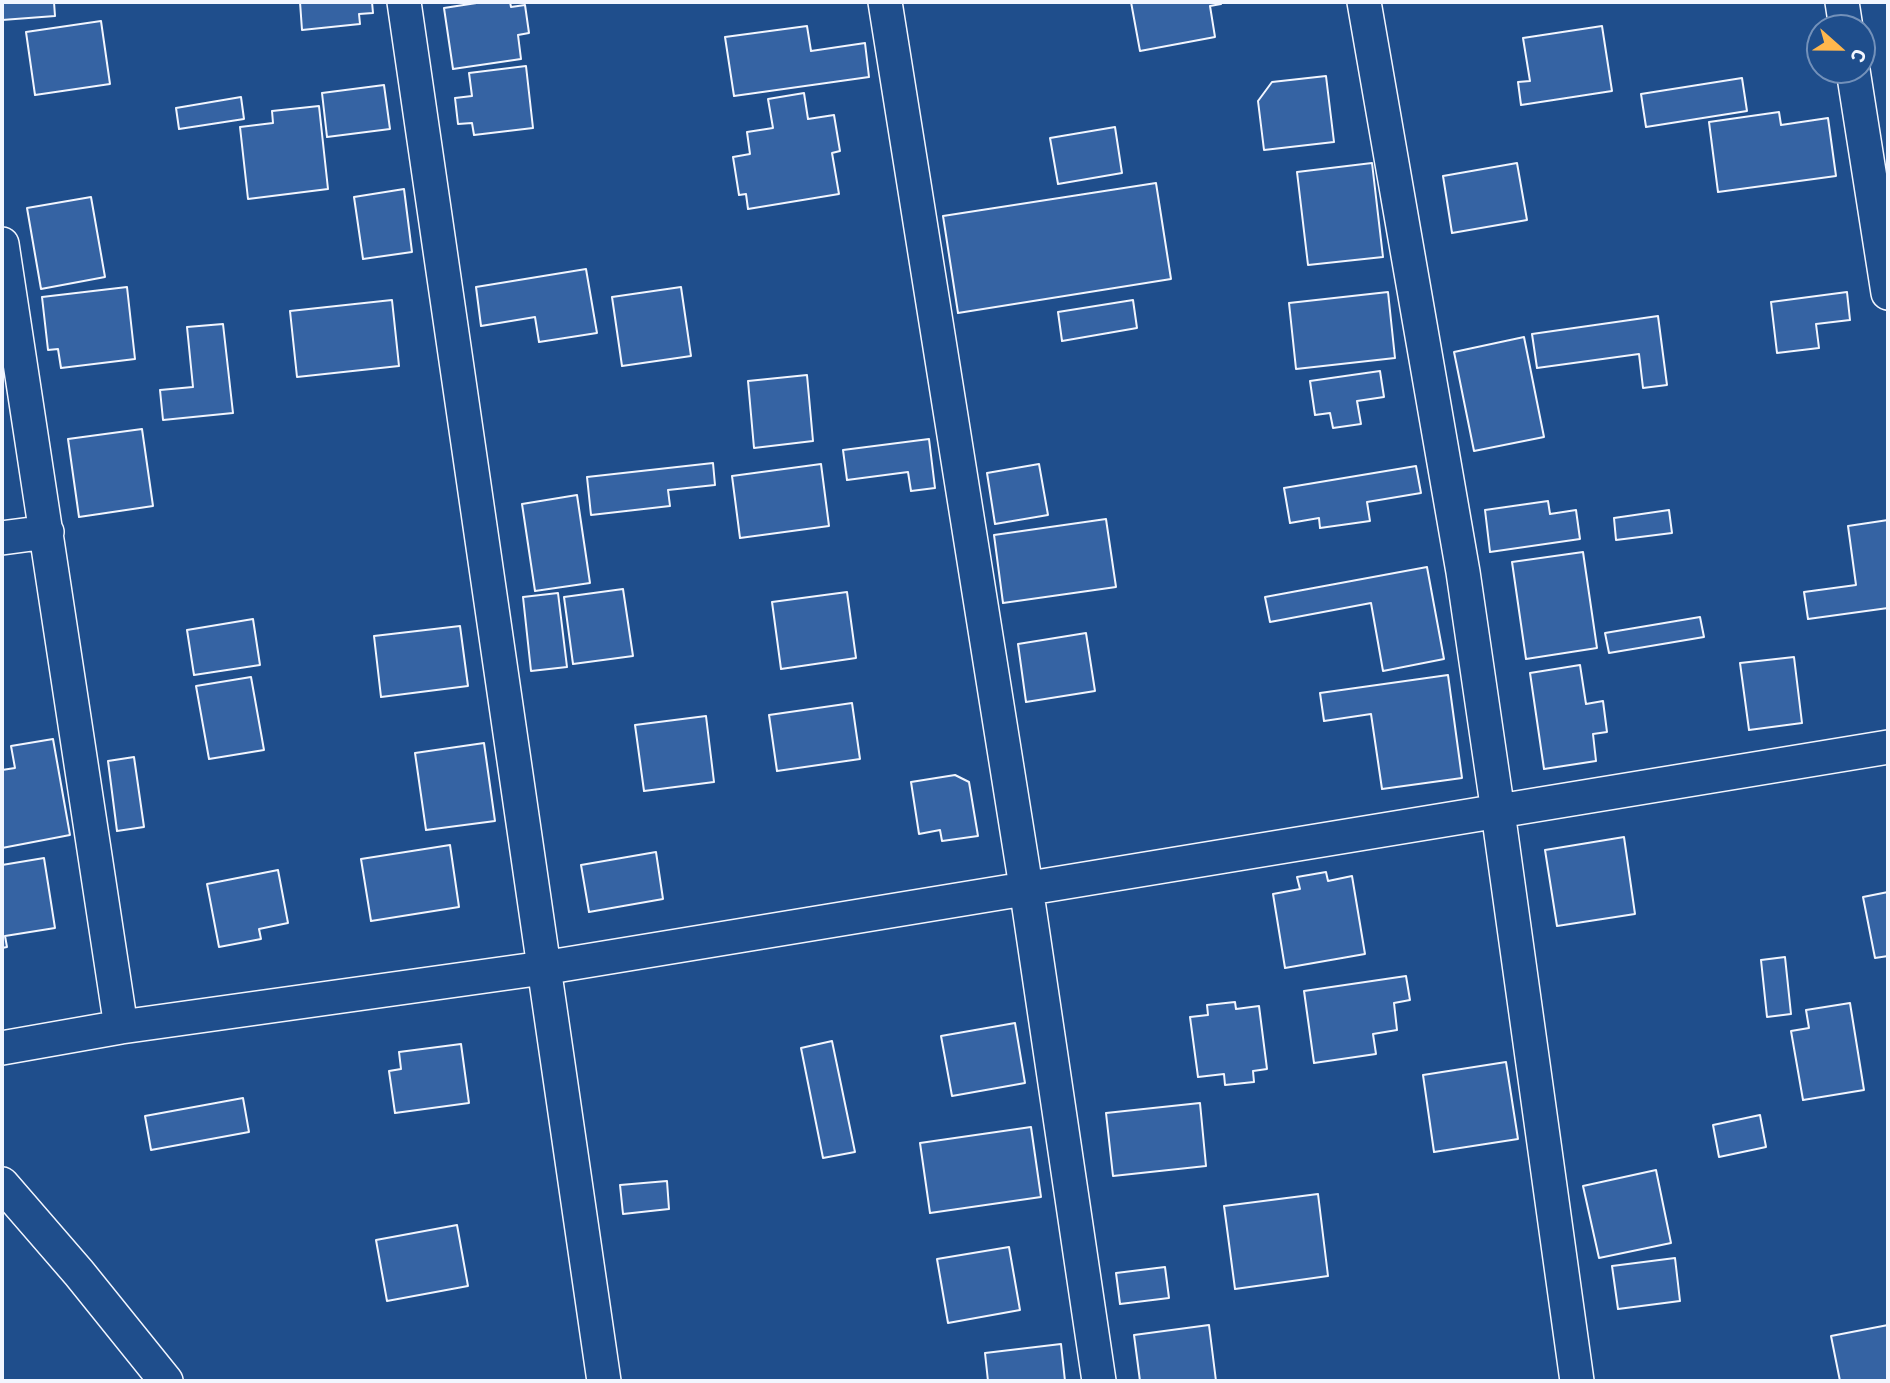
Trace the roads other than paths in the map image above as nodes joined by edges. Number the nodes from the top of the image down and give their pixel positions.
1 (404, 2) edge
2 (885, 2) edge
3 (1363, 2) edge
4 (1855, 84) edge
5 (2, 244) edge
6 (1888, 293) edge
7 (47, 532) junction
8 (2, 538) edge
9 (1888, 747) edge
10 (1498, 812) junction
11 (1026, 887) junction
12 (543, 968) junction
13 (121, 1027) junction
14 (2, 1048) edge
15 (2, 1184) edge
16 (166, 1381) edge
17 (604, 1381) edge
18 (1099, 1381) edge
19 (1577, 1381) edge

1 - 12 street
2 - 11 street
3 - 10 street
4 - 6 street
5 - 7 street
7 - 8 street
7 - 13 street
9 - 10 street
10 - 11 street
10 - 19 street
11 - 12 street
11 - 18 street
12 - 13 street
12 - 17 street
13 - 14 street
15 - 16 street

